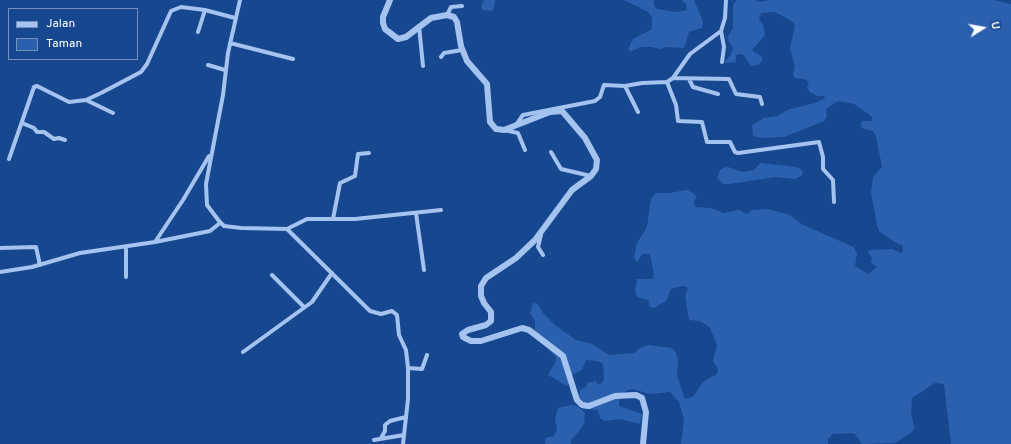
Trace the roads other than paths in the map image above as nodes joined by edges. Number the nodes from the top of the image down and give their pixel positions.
1 (240, 0) edge
2 (390, 0) edge
3 (726, 0) edge
4 (462, 6) dead end
5 (205, 10) junction
6 (448, 15) junction
7 (235, 18) junction
8 (419, 26) junction
9 (721, 31) junction
10 (198, 32) dead end
11 (230, 43) junction
12 (462, 50) junction
13 (441, 57) dead end
14 (293, 58) dead end
15 (722, 62) dead end
16 (208, 65) dead end
17 (423, 66) dead end
18 (225, 70) junction
19 (673, 78) junction
20 (688, 79) junction
21 (668, 82) junction
22 (625, 86) junction
23 (718, 94) dead end
24 (86, 100) junction
25 (762, 104) dead end
26 (638, 112) dead end
27 (113, 113) dead end
28 (22, 122) junction
29 (516, 126) junction
30 (504, 130) junction
31 (65, 140) dead end
32 (525, 150) dead end
33 (211, 152) junction
34 (551, 152) dead end
35 (369, 153) dead end
36 (9, 159) dead end
37 (591, 176) junction
38 (834, 202) dead end
39 (441, 210) dead end
40 (416, 213) junction
41 (333, 219) junction
42 (220, 223) junction
43 (287, 229) junction
44 (542, 230) junction
45 (155, 242) junction
46 (126, 247) junction
47 (0, 248) edge
48 (543, 255) dead end
49 (40, 265) junction
50 (424, 270) dead end
51 (0, 272) edge
52 (332, 273) junction
53 (272, 275) dead end
54 (126, 277) dead end
55 (304, 307) junction
56 (243, 352) dead end
57 (427, 354) dead end
58 (408, 368) junction
59 (406, 416) junction
60 (404, 435) junction
61 (381, 438) junction
62 (374, 440) dead end
63 (403, 444) edge
64 (643, 444) edge

1 - 7 street
2 - 8 street
3 - 9 street
4 - 6 street
5 - 7 street
5 - 10 street
5 - 24 street
6 - 8 street
6 - 12 street
7 - 11 street
8 - 17 street
9 - 15 street
9 - 19 street
11 - 14 street
11 - 18 street
12 - 13 street
12 - 30 street
16 - 18 street
18 - 33 street
19 - 20 street
19 - 21 street
20 - 23 street
20 - 25 street
21 - 22 street
21 - 38 street
22 - 26 street
22 - 29 street
24 - 27 street
24 - 28 street
28 - 31 street
28 - 36 street
29 - 30 street
29 - 37 street
30 - 32 street
33 - 42 street
33 - 45 street
34 - 37 street
35 - 41 street
37 - 44 street
39 - 40 street
40 - 41 street
40 - 50 street
41 - 43 street
42 - 43 street
42 - 45 street
43 - 52 street
44 - 48 street
44 - 64 street
45 - 46 street
46 - 49 street
46 - 54 street
47 - 49 street
49 - 51 street
52 - 55 street
52 - 58 street
53 - 55 street
55 - 56 street
57 - 58 street
58 - 59 street
59 - 60 street
59 - 61 street
60 - 61 street
60 - 63 street
61 - 62 street

